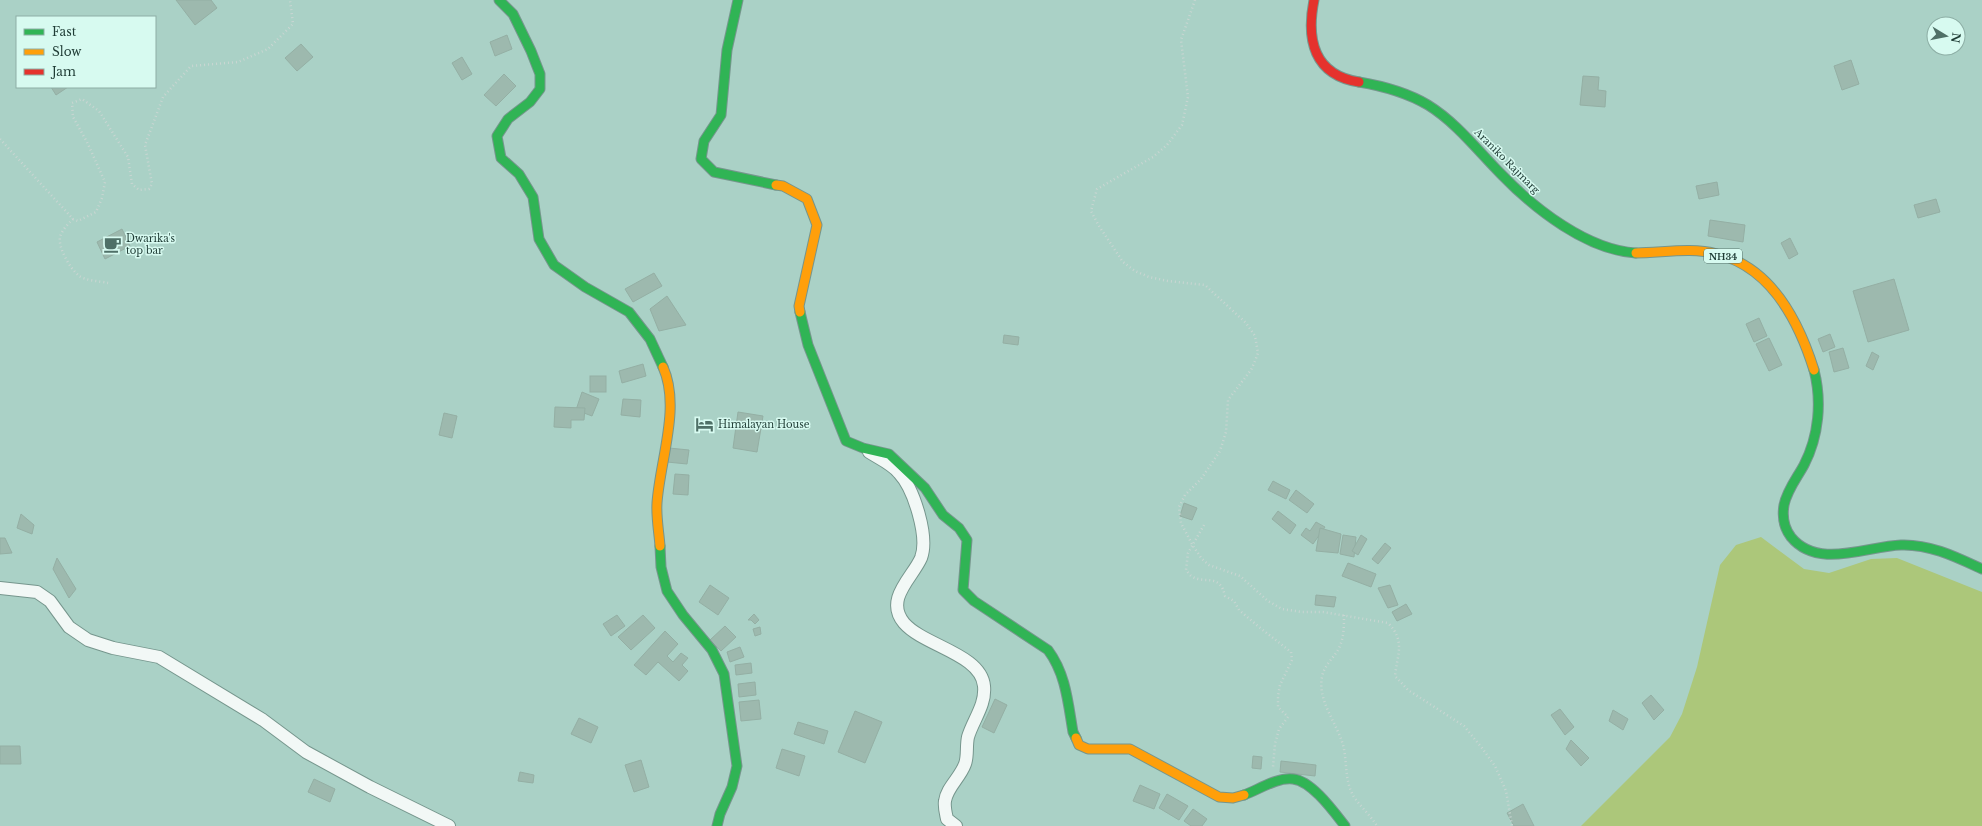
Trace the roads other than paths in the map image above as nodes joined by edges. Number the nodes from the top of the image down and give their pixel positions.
1 (500, 0) edge
2 (738, 0) edge
3 (1314, 0) edge
4 (863, 448) junction
5 (1982, 569) edge
6 (0, 588) edge
7 (449, 826) edge
8 (717, 826) edge
9 (956, 826) edge
10 (1345, 826) edge

1 - 8 main road
2 - 4 main road
3 - 5 main road, Araniko Rajmarg / NH34
4 - 9 street
4 - 10 main road
6 - 7 street

